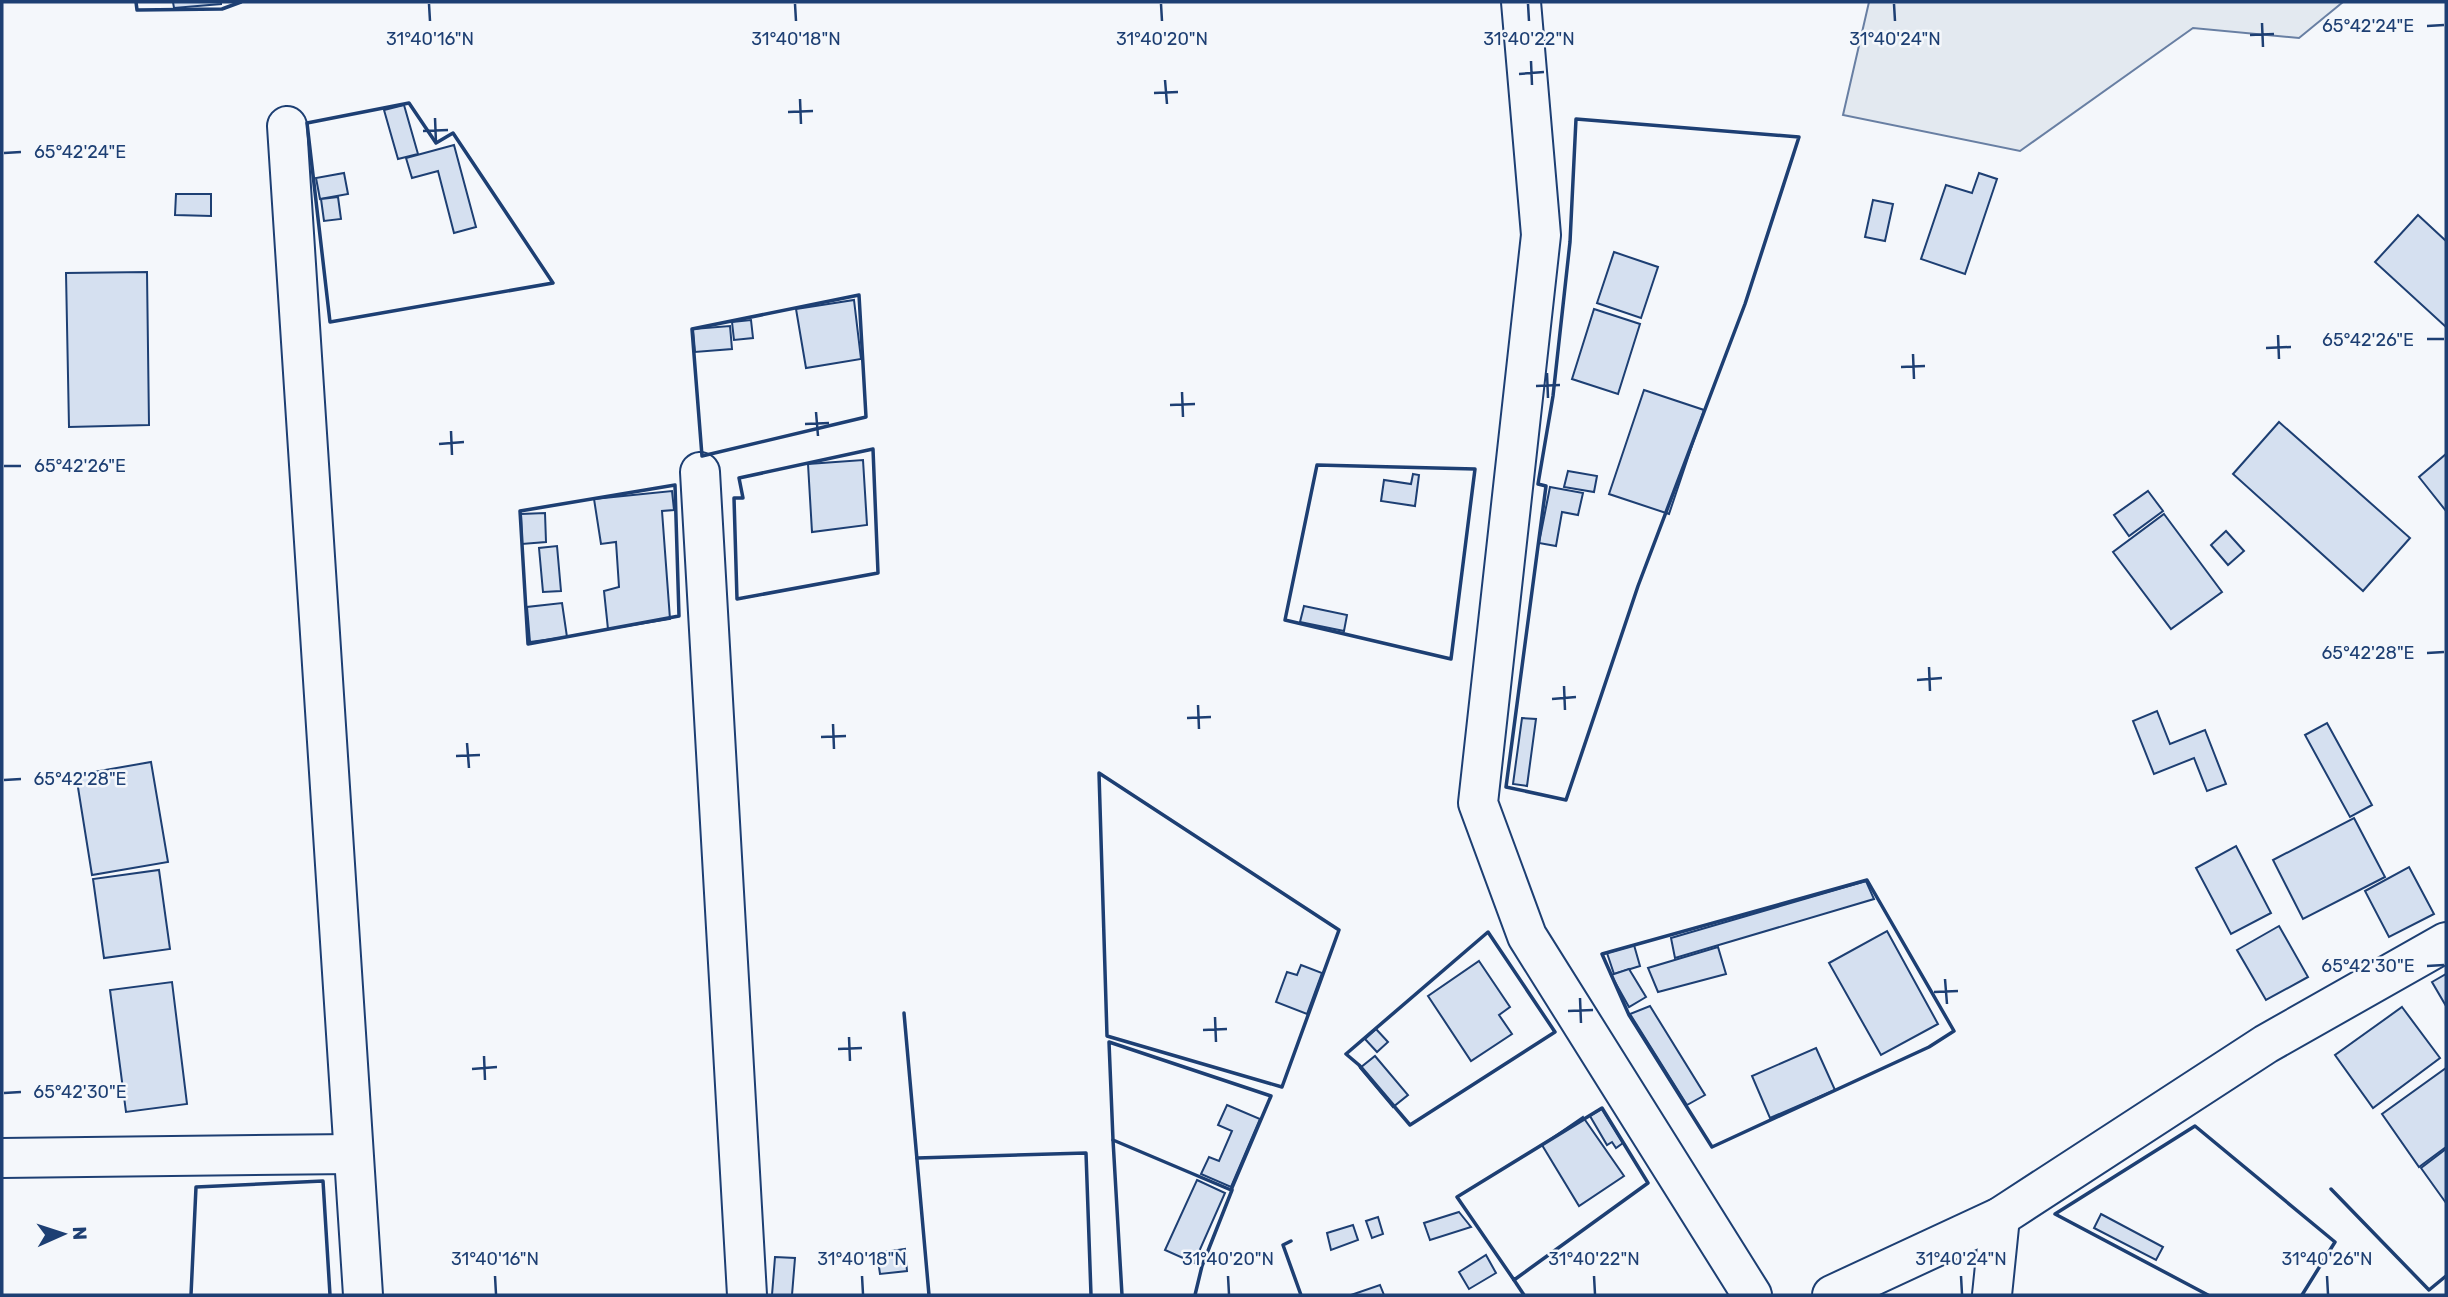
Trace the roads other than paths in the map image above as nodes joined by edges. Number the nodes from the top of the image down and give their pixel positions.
1 (1521, 2) edge
2 (287, 125) dead end
3 (700, 472) dead end
4 (2446, 942) edge
5 (352, 1154) junction
6 (2, 1158) edge
7 (2000, 1217) junction
8 (363, 1295) edge
9 (747, 1295) edge
10 (1752, 1295) edge
11 (1832, 1295) edge
12 (1992, 1295) edge

1 - 10 street
2 - 5 street
3 - 9 street
4 - 7 street
5 - 6 street
5 - 8 street
7 - 11 street
7 - 12 street

